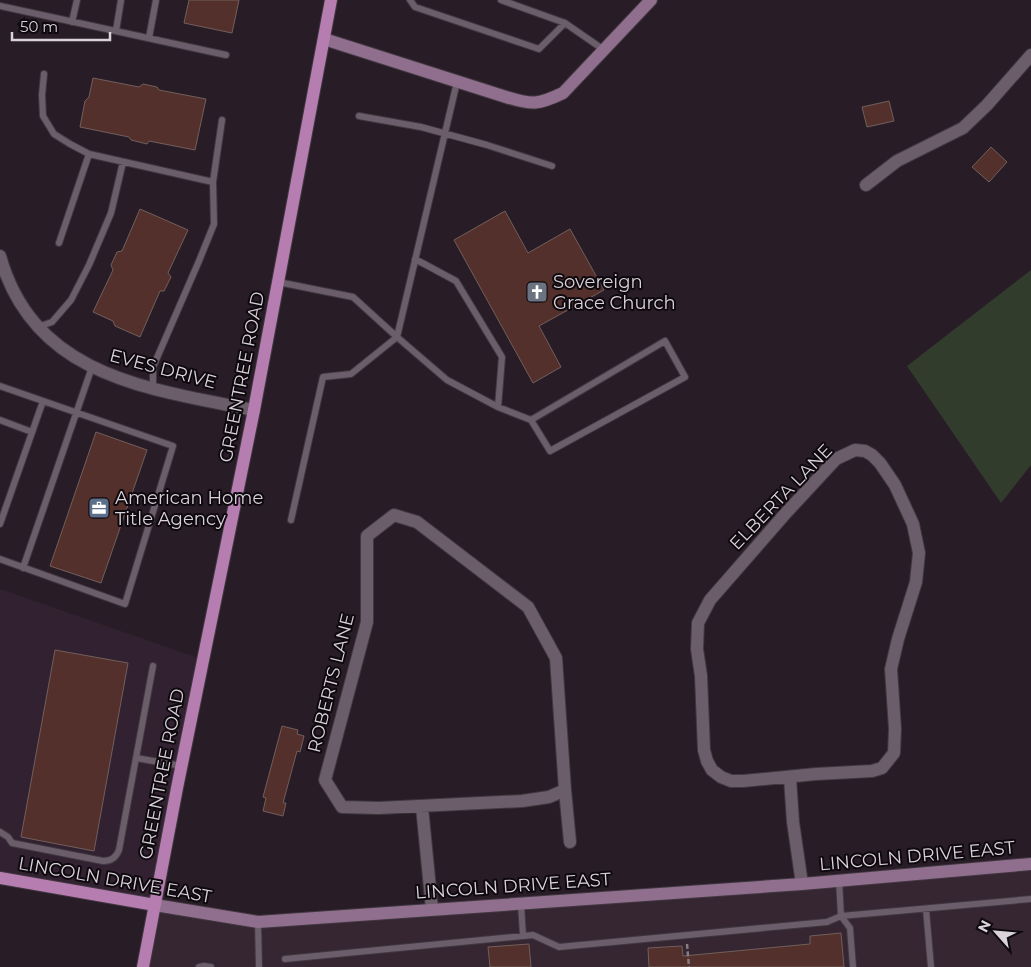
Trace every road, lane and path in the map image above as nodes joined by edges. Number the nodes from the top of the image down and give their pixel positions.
1 (77, 0) edge
2 (121, 0) edge
3 (156, 0) edge
4 (331, 0) edge
5 (410, 0) edge
6 (501, 0) edge
7 (651, 0) edge
8 (0, 6) edge
9 (72, 22) junction
10 (565, 24) junction
11 (116, 31) junction
12 (149, 38) junction
13 (324, 39) junction
14 (604, 50) junction
15 (226, 55) dead end
16 (1031, 55) edge
17 (44, 74) dead end
18 (457, 82) junction
19 (359, 116) dead end
20 (222, 120) dead end
21 (444, 134) junction
22 (89, 154) junction
23 (123, 162) junction
24 (552, 166) dead end
25 (213, 182) junction
26 (866, 185) dead end
27 (59, 243) dead end
28 (0, 256) edge
29 (415, 259) junction
30 (278, 282) junction
31 (38, 327) junction
32 (397, 337) junction
33 (92, 367) junction
34 (0, 386) edge
35 (154, 389) junction
36 (43, 401) junction
37 (498, 407) junction
38 (254, 410) junction
39 (77, 412) junction
40 (0, 420) edge
41 (531, 420) junction
42 (32, 432) junction
43 (292, 520) dead end
44 (0, 524) edge
45 (0, 559) edge
46 (23, 568) junction
47 (153, 666) dead end
48 (136, 758) junction
49 (182, 766) junction
50 (790, 778) junction
51 (565, 790) junction
52 (422, 807) junction
53 (0, 832) edge
54 (570, 842) dead end
55 (1031, 864) edge
56 (0, 878) edge
57 (839, 880) junction
58 (802, 884) junction
59 (1031, 899) edge
60 (521, 904) junction
61 (155, 905) junction
62 (926, 908) junction
63 (432, 909) junction
64 (841, 916) junction
65 (258, 922) junction
66 (686, 935) junction
67 (523, 936) junction
68 (285, 960) dead end
69 (144, 967) edge
70 (199, 967) edge
71 (211, 967) edge
72 (259, 967) edge
73 (689, 967) edge
74 (853, 967) edge
75 (931, 967) edge

1 - 9 lane
2 - 11 lane
3 - 12 lane
4 - 13 main road, GREENTREE ROAD
5 - 10 lane
6 - 10 lane
7 - 14 street
8 - 9 lane
9 - 11 lane
10 - 14 lane
11 - 12 lane
12 - 15 lane
13 - 18 street
13 - 30 main road, GREENTREE ROAD
14 - 18 street
16 - 26 street
17 - 22 lane
18 - 21 lane
19 - 21 lane
20 - 25 lane
21 - 24 lane
21 - 29 lane
22 - 23 lane
22 - 27 lane
23 - 25 lane
23 - 31 lane
25 - 35 lane
28 - 31 street, EVES DRIVE
29 - 32 lane
29 - 37 lane
30 - 32 lane
30 - 38 main road, GREENTREE ROAD
31 - 33 street, EVES DRIVE
32 - 37 lane
32 - 43 lane
33 - 35 street, EVES DRIVE
33 - 39 lane
34 - 36 lane
35 - 38 street, EVES DRIVE
36 - 39 lane
36 - 42 lane
37 - 41 lane
38 - 49 main road, GREENTREE ROAD
39 - 46 lane
39 - 46 lane
40 - 42 lane
41 - 41 lane
42 - 44 lane
45 - 46 lane
47 - 48 lane
48 - 49 lane
48 - 53 lane
49 - 61 main road, GREENTREE ROAD
50 - 50 street, ELBERTA LANE
50 - 58 street
51 - 52 street, ROBERTS LANE
51 - 52 street, ROBERTS LANE
51 - 54 street
52 - 63 street
55 - 57 street, LINCOLN DRIVE EAST
56 - 61 main road, LINCOLN DRIVE EAST
57 - 58 street, LINCOLN DRIVE EAST
57 - 64 lane
58 - 60 street, LINCOLN DRIVE EAST
59 - 62 lane
60 - 63 street, LINCOLN DRIVE EAST
60 - 67 lane
61 - 65 street, LINCOLN DRIVE EAST
61 - 69 main road, GREENTREE ROAD
62 - 64 lane
62 - 75 lane
63 - 65 street, LINCOLN DRIVE EAST
64 - 66 lane
64 - 74 lane
65 - 72 lane
66 - 67 lane
66 - 73 path
67 - 68 lane
70 - 71 lane

